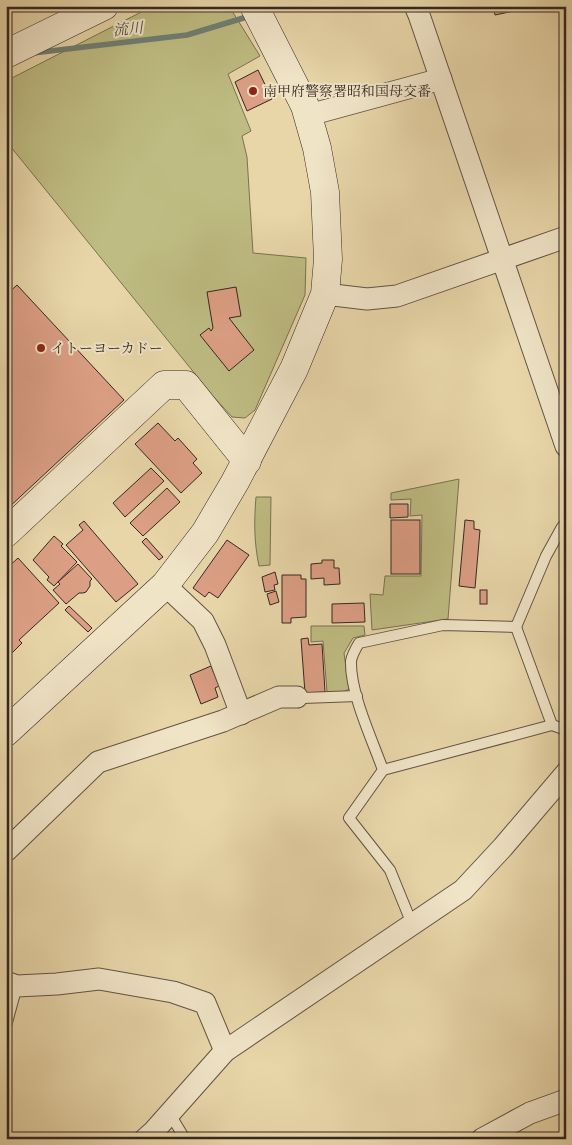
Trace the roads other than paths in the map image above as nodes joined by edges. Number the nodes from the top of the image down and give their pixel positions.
1 (104, 6) edge
2 (254, 6) edge
3 (415, 6) edge
4 (6, 54) edge
5 (441, 79) junction
6 (309, 116) junction
7 (566, 237) edge
8 (502, 261) junction
9 (325, 294) junction
10 (566, 446) edge
11 (246, 461) junction
12 (566, 524) edge
13 (6, 532) edge
14 (165, 585) junction
15 (516, 627) junction
16 (357, 696) junction
17 (297, 697) joint
18 (240, 714) junction
19 (552, 725) junction
20 (566, 730) edge
21 (6, 732) edge
22 (383, 770) junction
23 (566, 773) edge
24 (6, 851) edge
25 (412, 924) junction
26 (12, 984) edge
27 (6, 1026) edge
28 (225, 1051) junction
29 (566, 1100) edge
30 (170, 1114) junction
31 (145, 1139) edge
32 (185, 1139) edge
33 (482, 1139) edge

1 - 4 street
2 - 6 street
3 - 5 street
5 - 6 street
5 - 8 street
6 - 9 street
7 - 8 street
8 - 9 street
8 - 10 street
9 - 11 street
11 - 13 street
11 - 14 street
12 - 15 lane
14 - 18 street
14 - 21 street
15 - 16 lane
15 - 19 lane
16 - 17 lane
16 - 22 lane
17 - 18 street
18 - 24 street
19 - 20 lane
19 - 22 lane
22 - 25 lane
23 - 25 street
25 - 28 street
26 - 27 lane
26 - 28 street
28 - 30 street
29 - 33 street
30 - 31 street
30 - 32 lane

